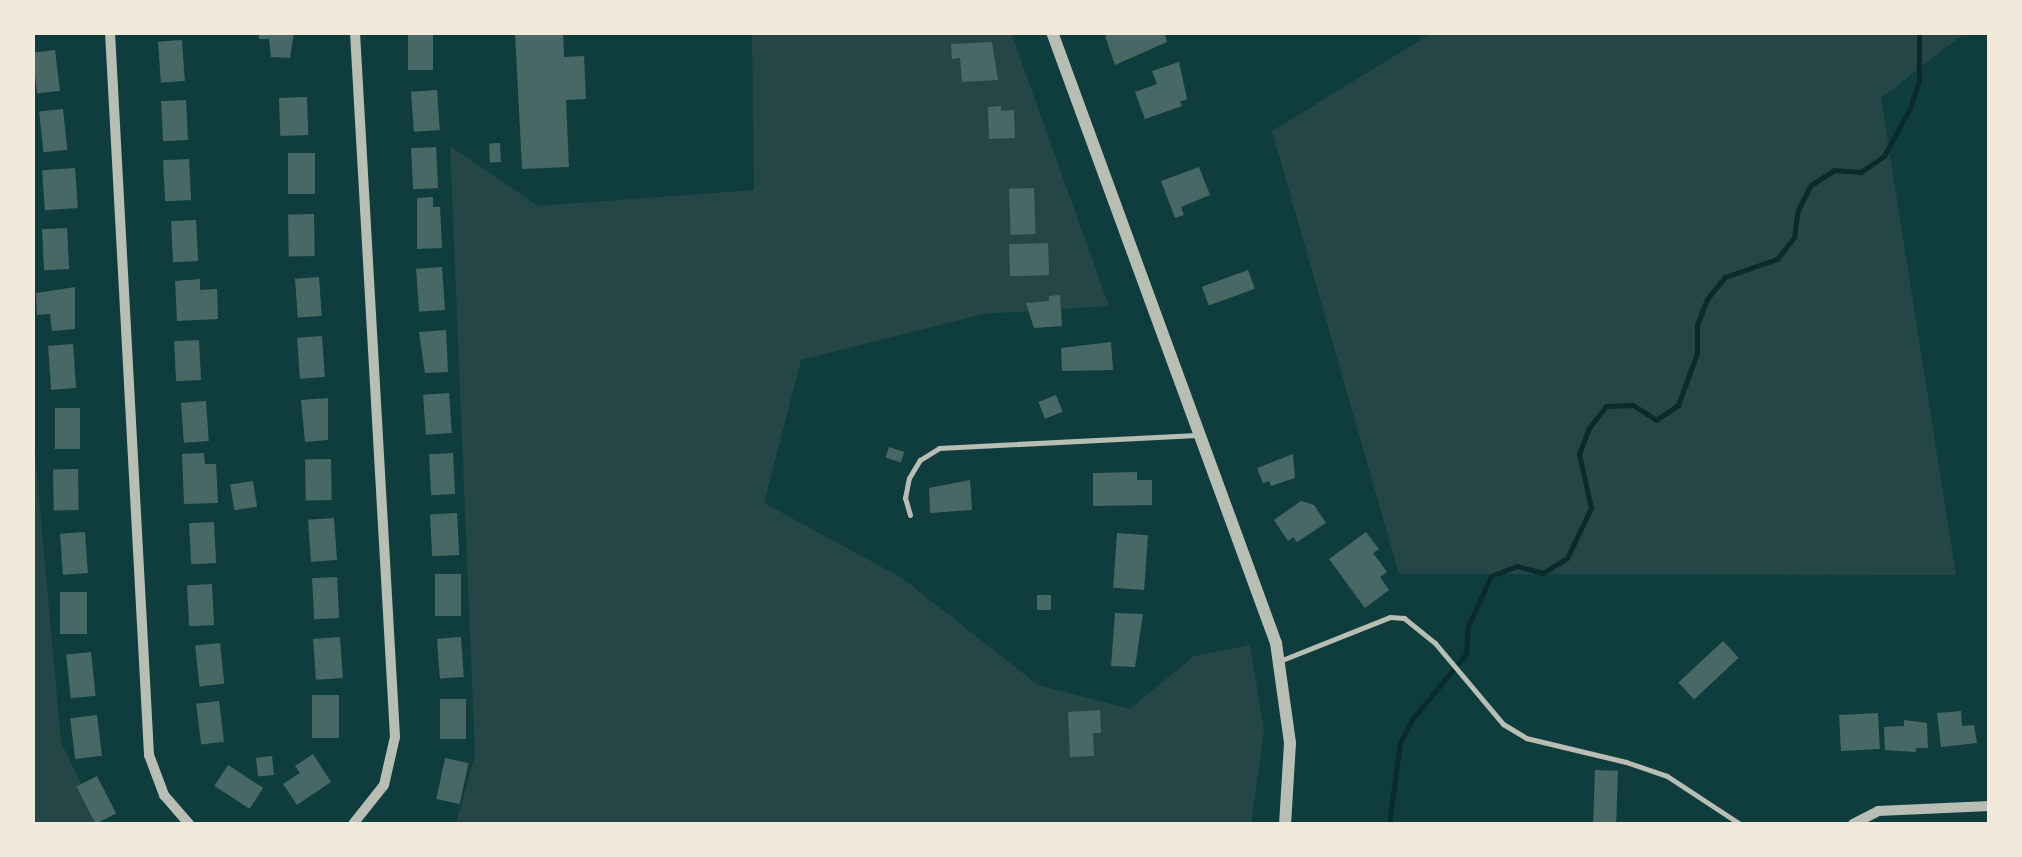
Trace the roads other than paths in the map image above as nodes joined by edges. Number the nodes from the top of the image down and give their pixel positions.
1 (110, 32) edge
2 (355, 32) edge
3 (1052, 32) edge
4 (1200, 436) junction
5 (910, 514) dead end
6 (1280, 661) junction
7 (1990, 806) edge
8 (189, 824) edge
9 (354, 824) edge
10 (1286, 824) edge
11 (1740, 824) edge
12 (1852, 824) edge

1 - 8 street
2 - 9 street
3 - 4 street
4 - 5 lane
4 - 6 street
6 - 10 street
6 - 11 lane
7 - 12 street

